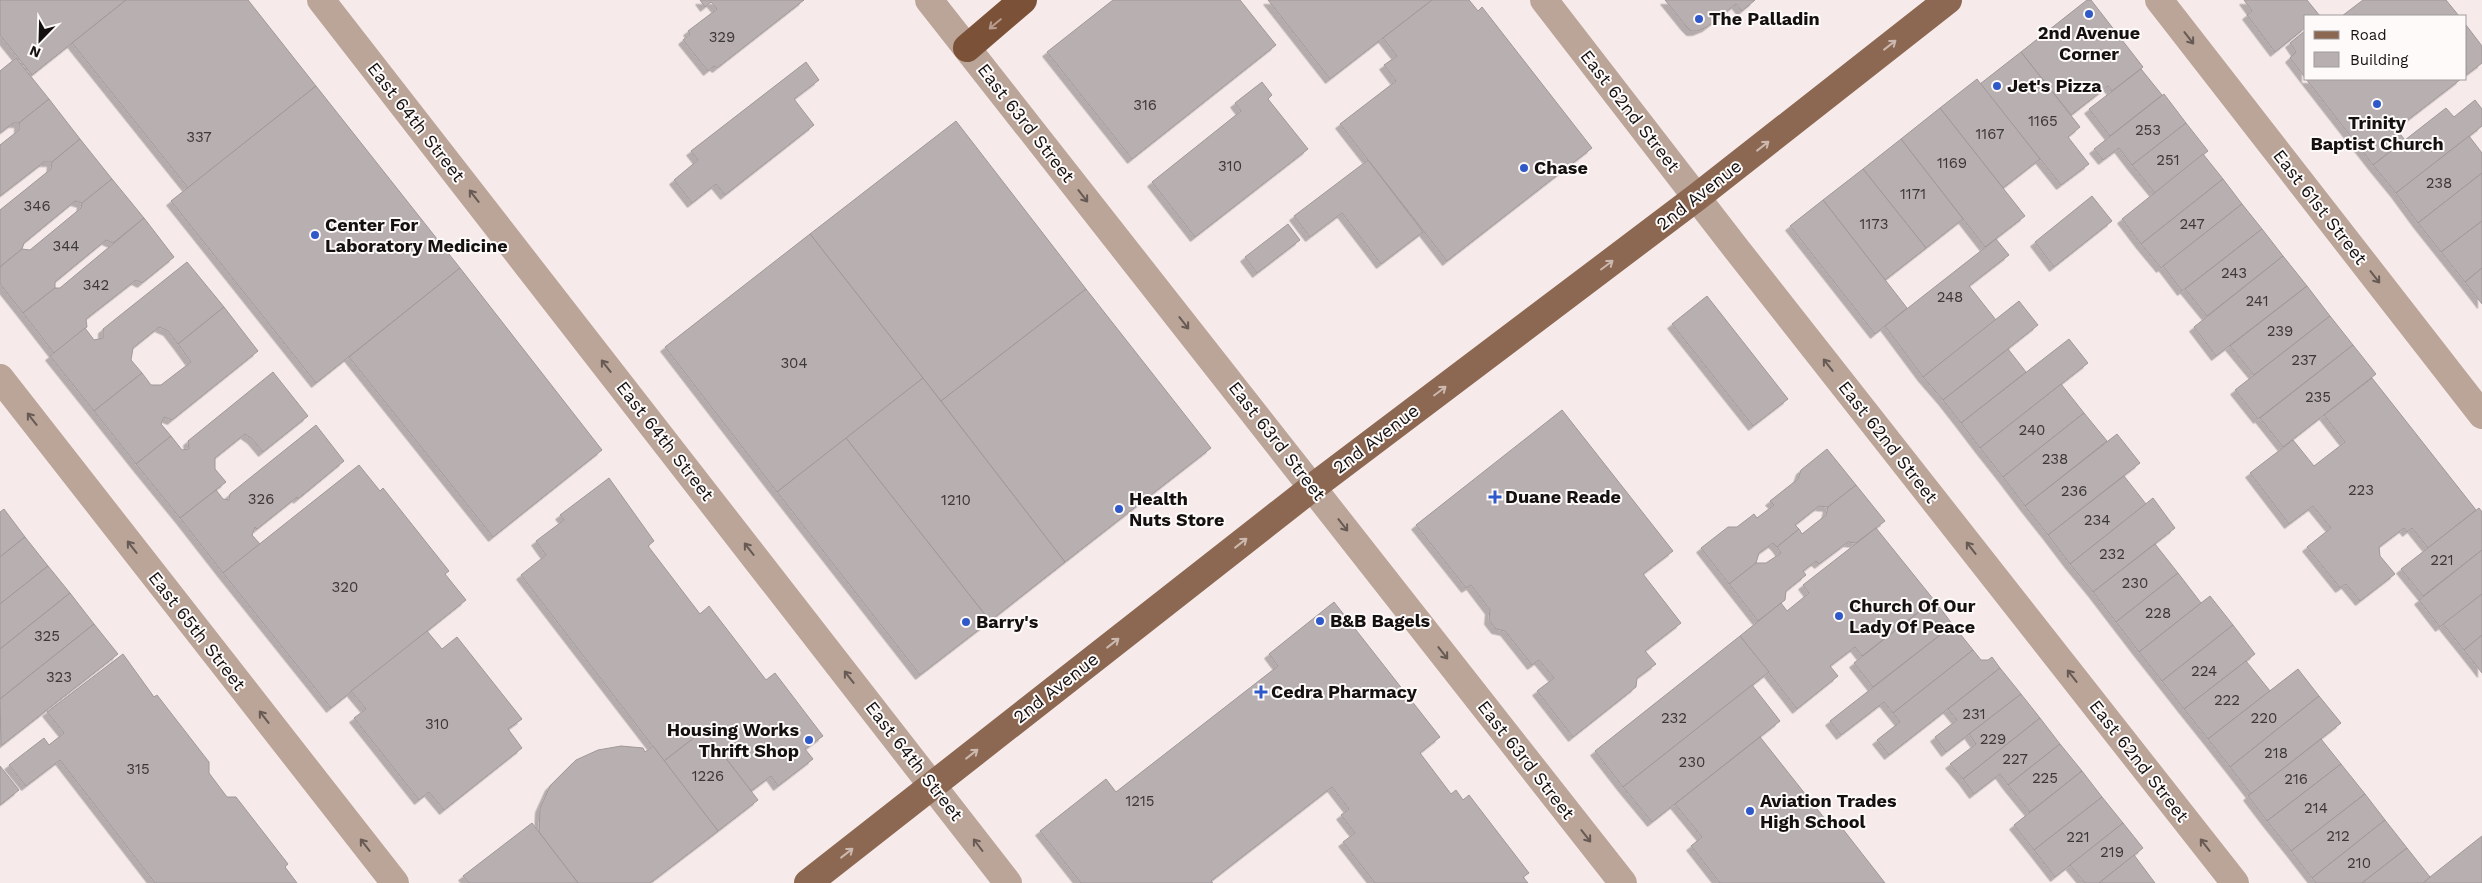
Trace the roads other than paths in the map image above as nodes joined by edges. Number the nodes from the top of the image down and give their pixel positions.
1 (321, 0) edge
2 (929, 0) edge
3 (1023, 0) edge
4 (1544, 0) edge
5 (1948, 0) edge
6 (2159, 0) edge
7 (966, 48) junction
8 (1697, 198) junction
9 (0, 378) edge
10 (2482, 414) edge
11 (1313, 487) junction
12 (933, 784) junction
13 (395, 883) edge
14 (808, 883) edge
15 (1008, 883) edge
16 (1622, 883) edge
17 (2235, 883) edge

12 -> 1 street, East 64th Street
2 - 7 street, East 63rd Street
3 -> 7 highway
4 - 8 street, East 62nd Street
8 -> 5 main road, 2nd Avenue
6 -> 10 street, East 61st Street
7 -> 11 street, East 63rd Street
11 -> 8 main road, 2nd Avenue
17 -> 8 street, East 62nd Street
13 -> 9 street, East 65th Street
12 -> 11 main road, 2nd Avenue
11 -> 16 street, East 63rd Street
14 -> 12 main road, 2nd Avenue
15 -> 12 street, East 64th Street

